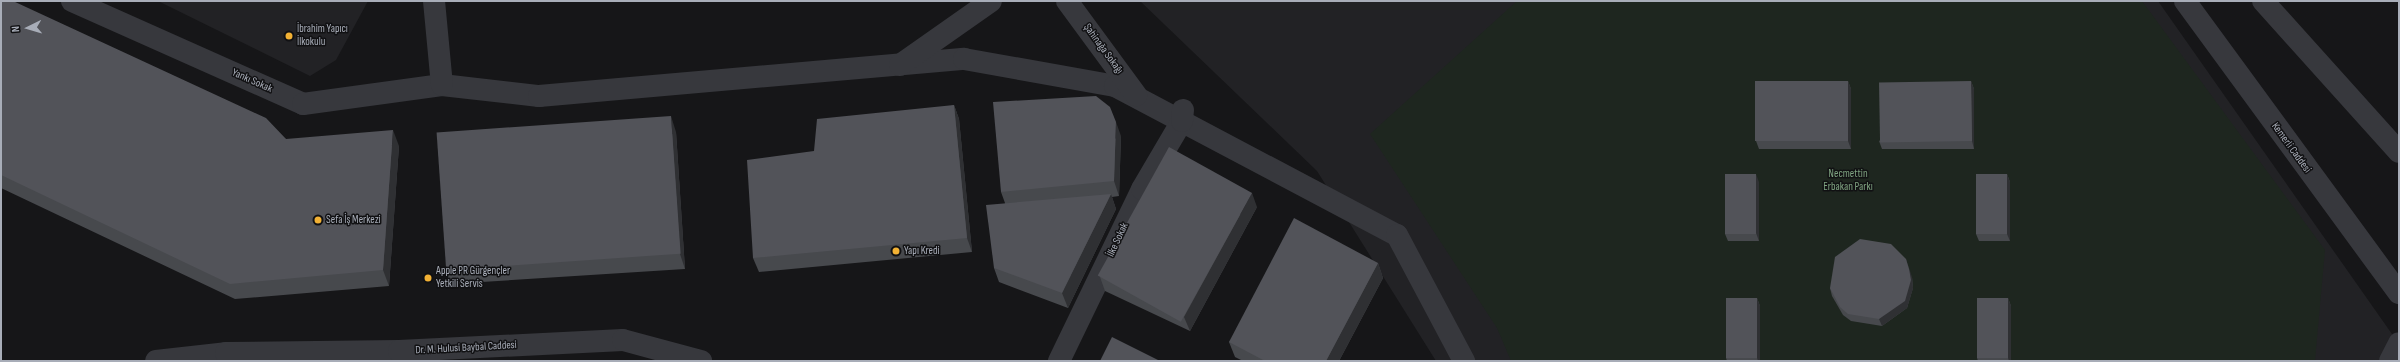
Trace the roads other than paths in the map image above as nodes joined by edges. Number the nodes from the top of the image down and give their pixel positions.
1 (72, 1) edge
2 (434, 1) edge
3 (991, 1) edge
4 (1067, 1) edge
5 (2185, 1) edge
6 (2263, 1) edge
7 (900, 65) junction
8 (442, 85) junction
9 (1138, 98) junction
10 (1182, 116) junction
11 (2399, 152) edge
12 (2399, 293) edge
13 (2399, 343) edge
14 (156, 361) edge
15 (701, 361) edge
16 (1058, 361) edge
17 (1464, 361) edge
18 (2390, 361) edge

1 - 8 street, Yankı Sokak
2 - 8 street
3 - 7 street
4 - 9 street, Şahinağa Sokağı
5 - 12 street, Kemerli Caddesi
6 - 11 street
7 - 8 street, Yankı Sokak
7 - 9 street, Yankı Sokak
9 - 10 street, Yankı Sokak
10 - 16 street, İlke Sokak
10 - 17 street, Yankı Sokak
13 - 18 street
14 - 15 street, Dr. M. Hulusi Baybal Caddesi

